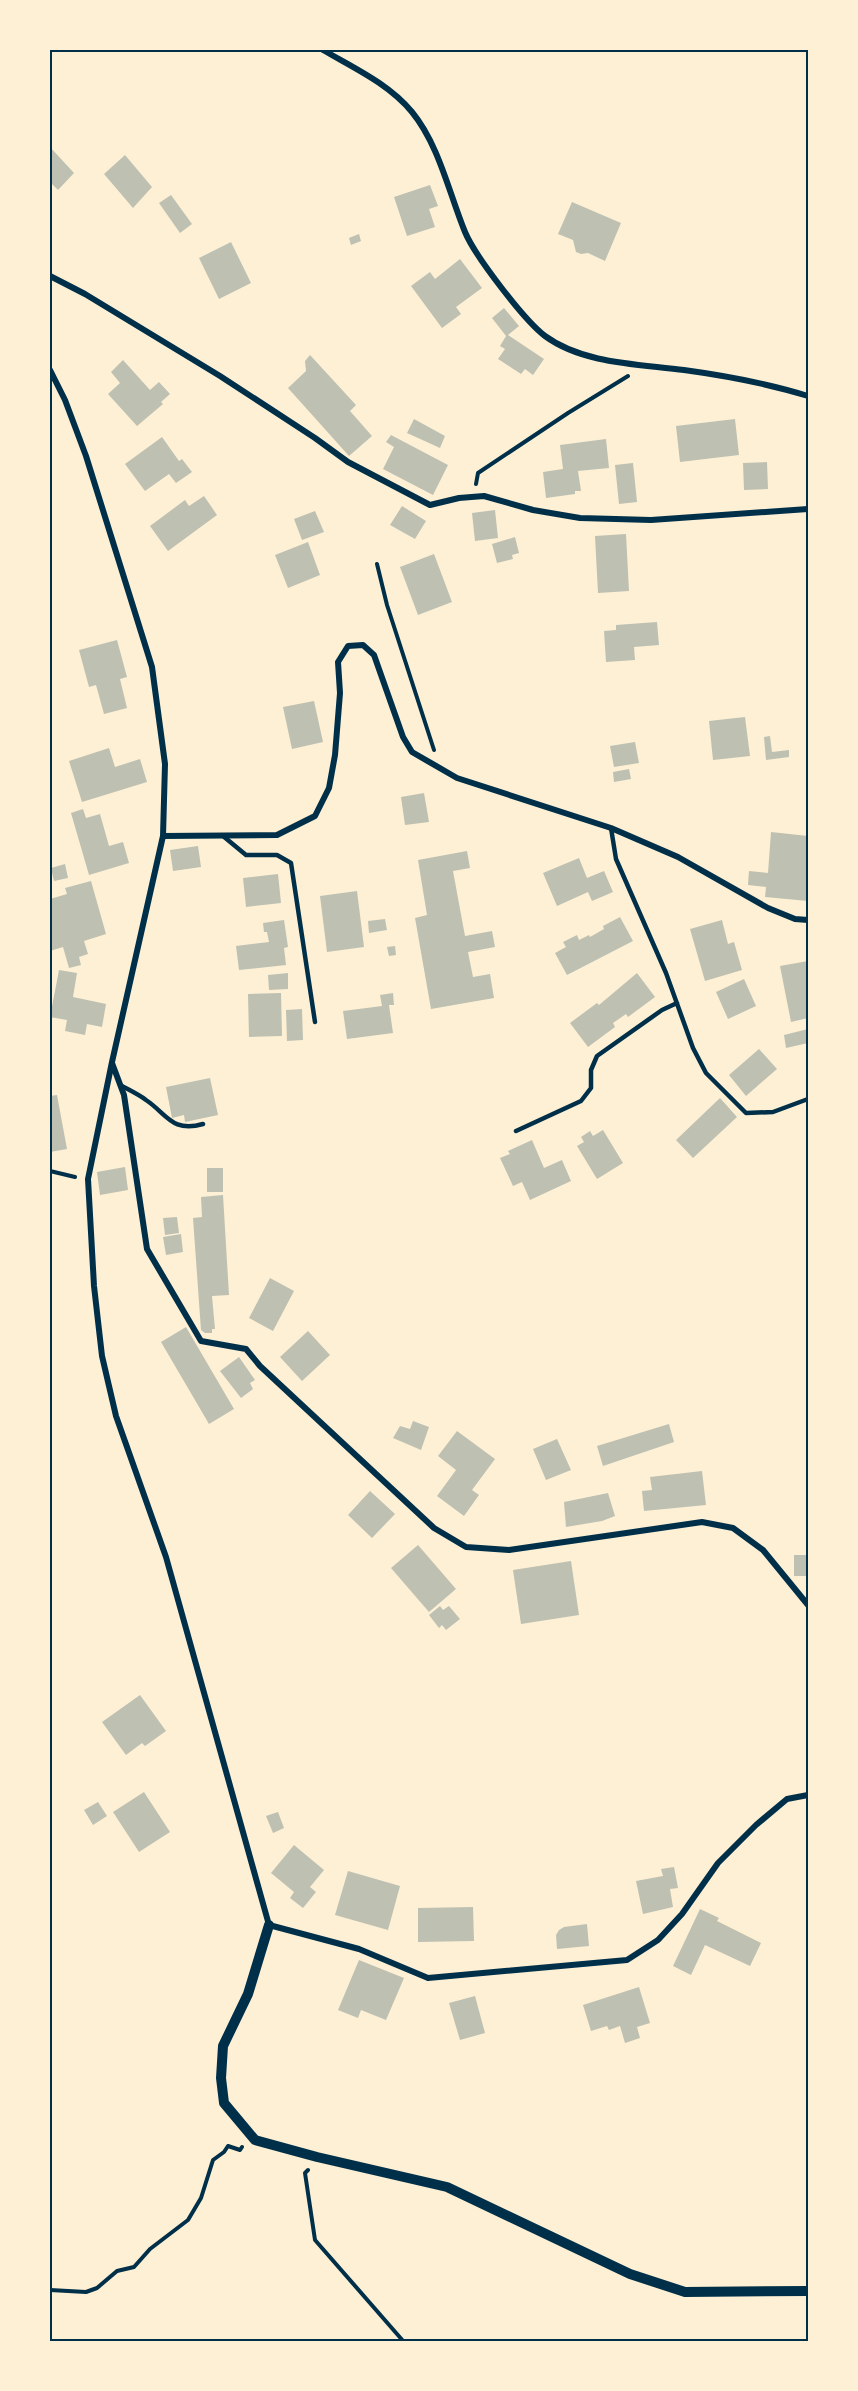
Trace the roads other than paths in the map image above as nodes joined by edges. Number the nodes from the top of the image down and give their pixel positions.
1 (323, 50) edge
2 (50, 275) edge
3 (50, 370) edge
4 (808, 396) edge
5 (808, 509) edge
6 (611, 828) junction
7 (163, 836) junction
8 (222, 836) junction
9 (808, 920) edge
10 (677, 1004) junction
11 (315, 1022) dead end
12 (112, 1062) junction
13 (120, 1085) junction
14 (808, 1099) edge
15 (203, 1124) dead end
16 (516, 1131) dead end
17 (808, 1605) edge
18 (808, 1795) edge
19 (269, 1925) junction
20 (808, 2291) edge

1 - 4 street
2 - 5 street
3 - 7 street
6 - 8 street
6 - 9 street
6 - 10 lane
7 - 8 street
7 - 12 street
8 - 11 lane
10 - 14 lane
10 - 16 lane
12 - 13 street
12 - 19 street
13 - 15 lane
13 - 17 street
18 - 19 street
19 - 20 street

